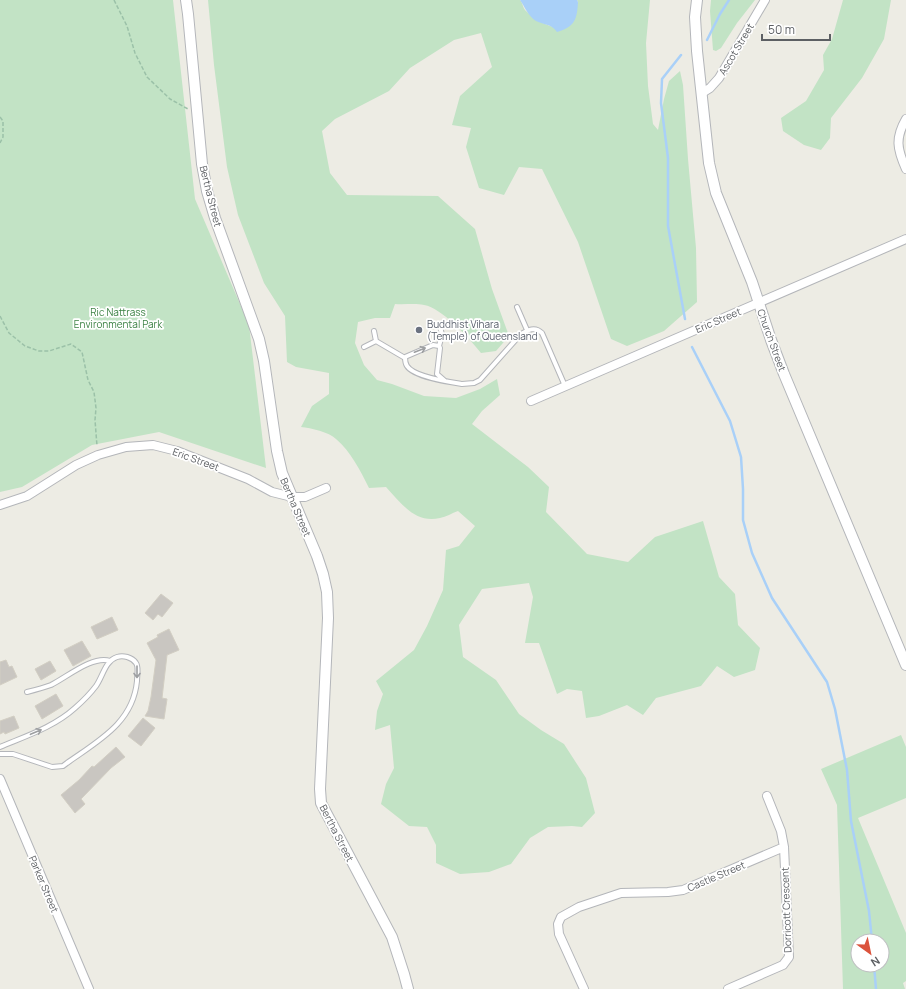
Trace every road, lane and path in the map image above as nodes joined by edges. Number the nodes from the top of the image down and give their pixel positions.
1 (114, 0) edge
2 (186, 0) edge
3 (697, 0) edge
4 (765, 0) edge
5 (702, 93) junction
6 (197, 110) junction
7 (0, 118) edge
8 (906, 119) edge
9 (0, 143) edge
10 (905, 164) edge
11 (906, 239) edge
12 (759, 302) junction
13 (517, 307) dead end
14 (0, 316) edge
15 (440, 326) dead end
16 (527, 330) junction
17 (374, 331) dead end
18 (376, 341) junction
19 (439, 346) junction
20 (364, 347) dead end
21 (405, 358) junction
22 (445, 381) junction
23 (565, 386) junction
24 (531, 401) dead end
25 (98, 455) junction
26 (326, 488) dead end
27 (292, 497) junction
28 (0, 505) edge
29 (110, 660) junction
30 (906, 665) edge
31 (27, 692) dead end
32 (0, 747) edge
33 (0, 754) edge
34 (0, 779) edge
35 (767, 796) dead end
36 (784, 847) junction
37 (738, 987) edge
38 (89, 989) edge
39 (408, 989) edge
40 (584, 989) edge
41 (728, 989) edge

1 - 6 path
2 - 6 street, Bertha Street
3 - 5 street, Church Street
4 - 5 street, Ascot Street
5 - 12 street, Church Street
6 - 27 street, Bertha Street
7 - 9 path
8 - 10 street
11 - 12 street, Eric Street
12 - 23 street, Eric Street
12 - 30 street, Church Street
13 - 16 lane
14 - 25 path
15 - 19 lane
16 - 22 lane
16 - 23 lane
17 - 18 lane
18 - 20 lane
18 - 21 lane
21 -> 19 lane
19 - 22 lane
21 - 22 lane
23 - 24 street, Eric Street
25 - 27 street, Eric Street
25 - 28 street, Eric Street
26 - 27 street, Eric Street
27 - 39 street, Bertha Street
29 - 31 lane
32 -> 29 lane
29 -> 33 lane
34 - 38 street, Parker Street
35 - 36 street, Dorricott Crescent
36 - 37 street, Dorricott Crescent
36 - 40 street, Castle Street
37 - 41 street, Dorricott Crescent

